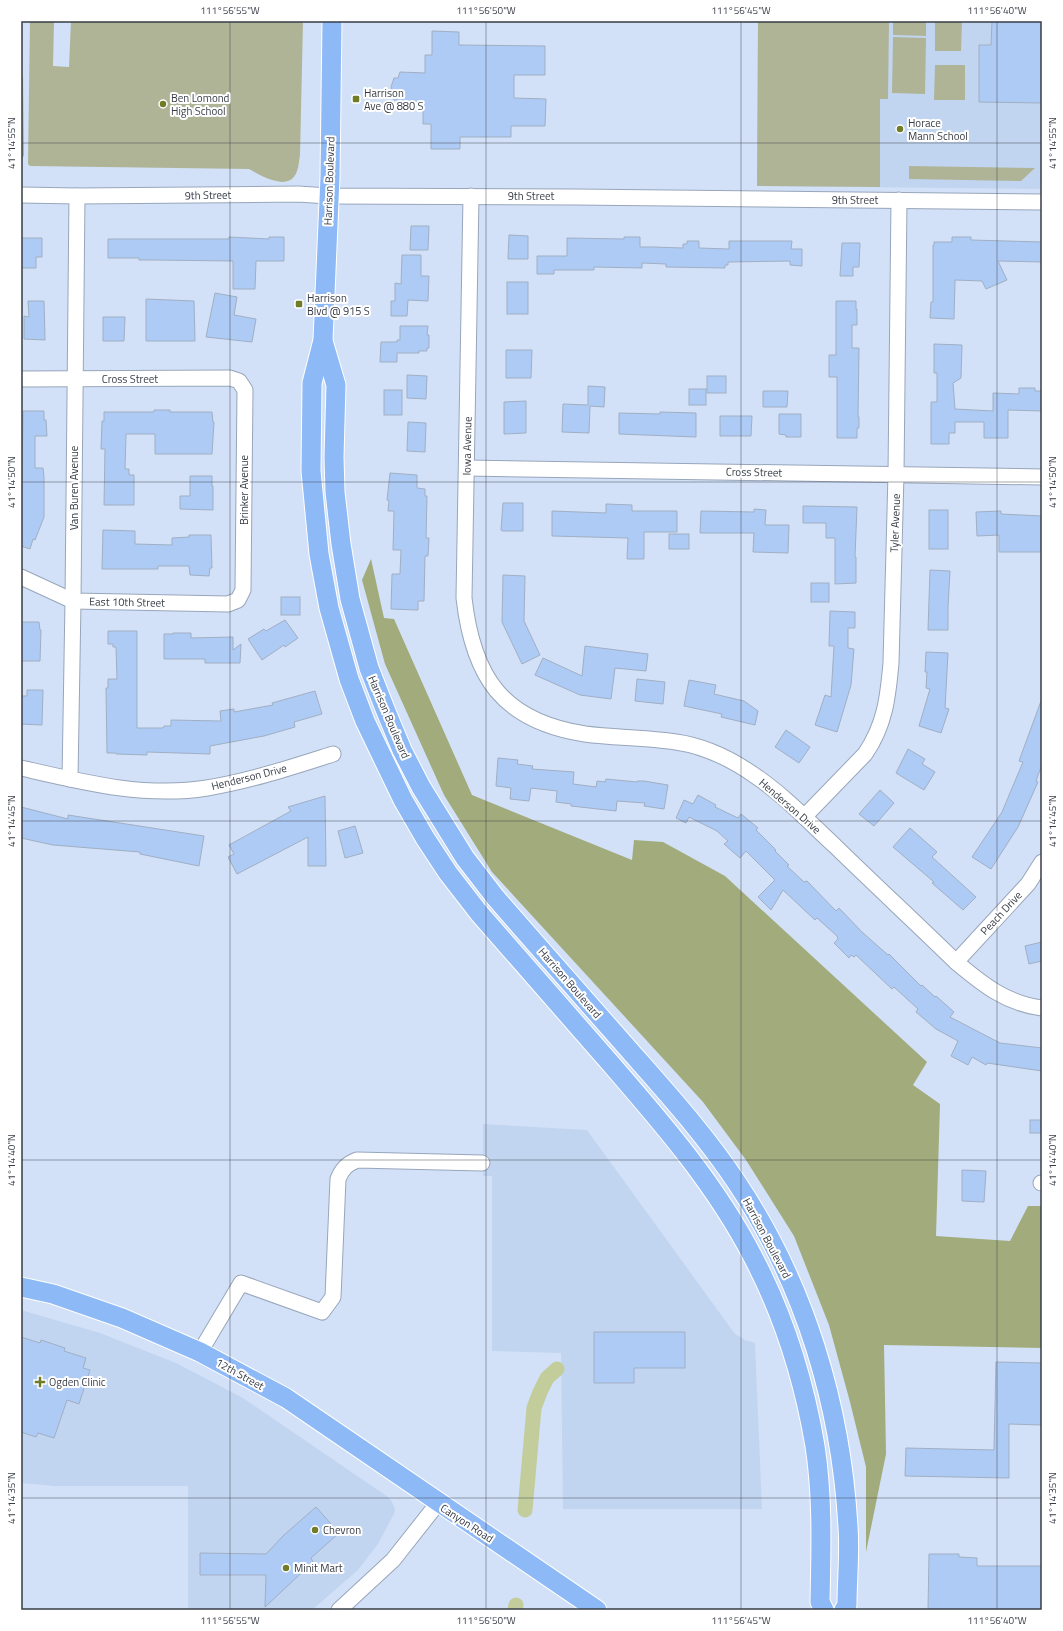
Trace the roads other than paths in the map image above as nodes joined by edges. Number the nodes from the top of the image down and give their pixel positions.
1 (332, 21) edge
2 (21, 195) edge
3 (77, 196) junction
4 (328, 196) junction
5 (471, 196) junction
6 (899, 200) junction
7 (1042, 202) edge
8 (323, 340) junction
9 (21, 379) edge
10 (74, 379) junction
11 (239, 381) joint
12 (467, 468) junction
13 (896, 474) junction
14 (1042, 477) edge
15 (21, 578) edge
16 (238, 600) joint
17 (73, 601) junction
18 (495, 690) joint
19 (333, 754) dead end
20 (21, 768) edge
21 (70, 779) junction
22 (804, 816) junction
23 (1042, 862) edge
24 (956, 962) junction
25 (1042, 1008) edge
26 (482, 1163) dead end
27 (21, 1286) edge
28 (200, 1352) junction
29 (438, 1503) junction
30 (821, 1607) edge
31 (846, 1608) edge
32 (338, 1610) edge
33 (597, 1610) edge

1 - 4 main road, Harrison Boulevard
2 - 3 street, 9th Street
3 - 4 street, 9th Street
3 - 10 street, Van Buren Avenue
4 - 5 street, 9th Street
4 - 8 main road, Harrison Boulevard
5 - 6 street, 9th Street
5 - 12 street, Iowa Avenue
6 - 7 street, 9th Street
6 - 13 street, Tyler Avenue
8 - 30 main road, Harrison Boulevard
8 - 31 main road, Harrison Boulevard
9 - 10 street, Cross Street
10 - 11 street, Cross Street
10 - 17 street, Van Buren Avenue
11 - 16 street, Brinker Avenue
12 - 13 street, Cross Street
12 - 18 street, Iowa Avenue
13 - 14 street, Cross Street
13 - 22 street, Tyler Avenue
15 - 17 street, East 10th Street
16 - 17 street, East 10th Street
17 - 21 street, Van Buren Avenue
18 - 22 street, Henderson Drive
19 - 21 street, Henderson Drive
20 - 21 street, Henderson Drive
22 - 24 street, Henderson Drive
23 - 24 street, Peach Drive
24 - 25 street, Henderson Drive
26 - 28 street
27 - 28 main road, 12th Street
28 - 29 main road, 12th Street
29 - 32 street, Canyon Road
29 - 33 main road, Canyon Road

